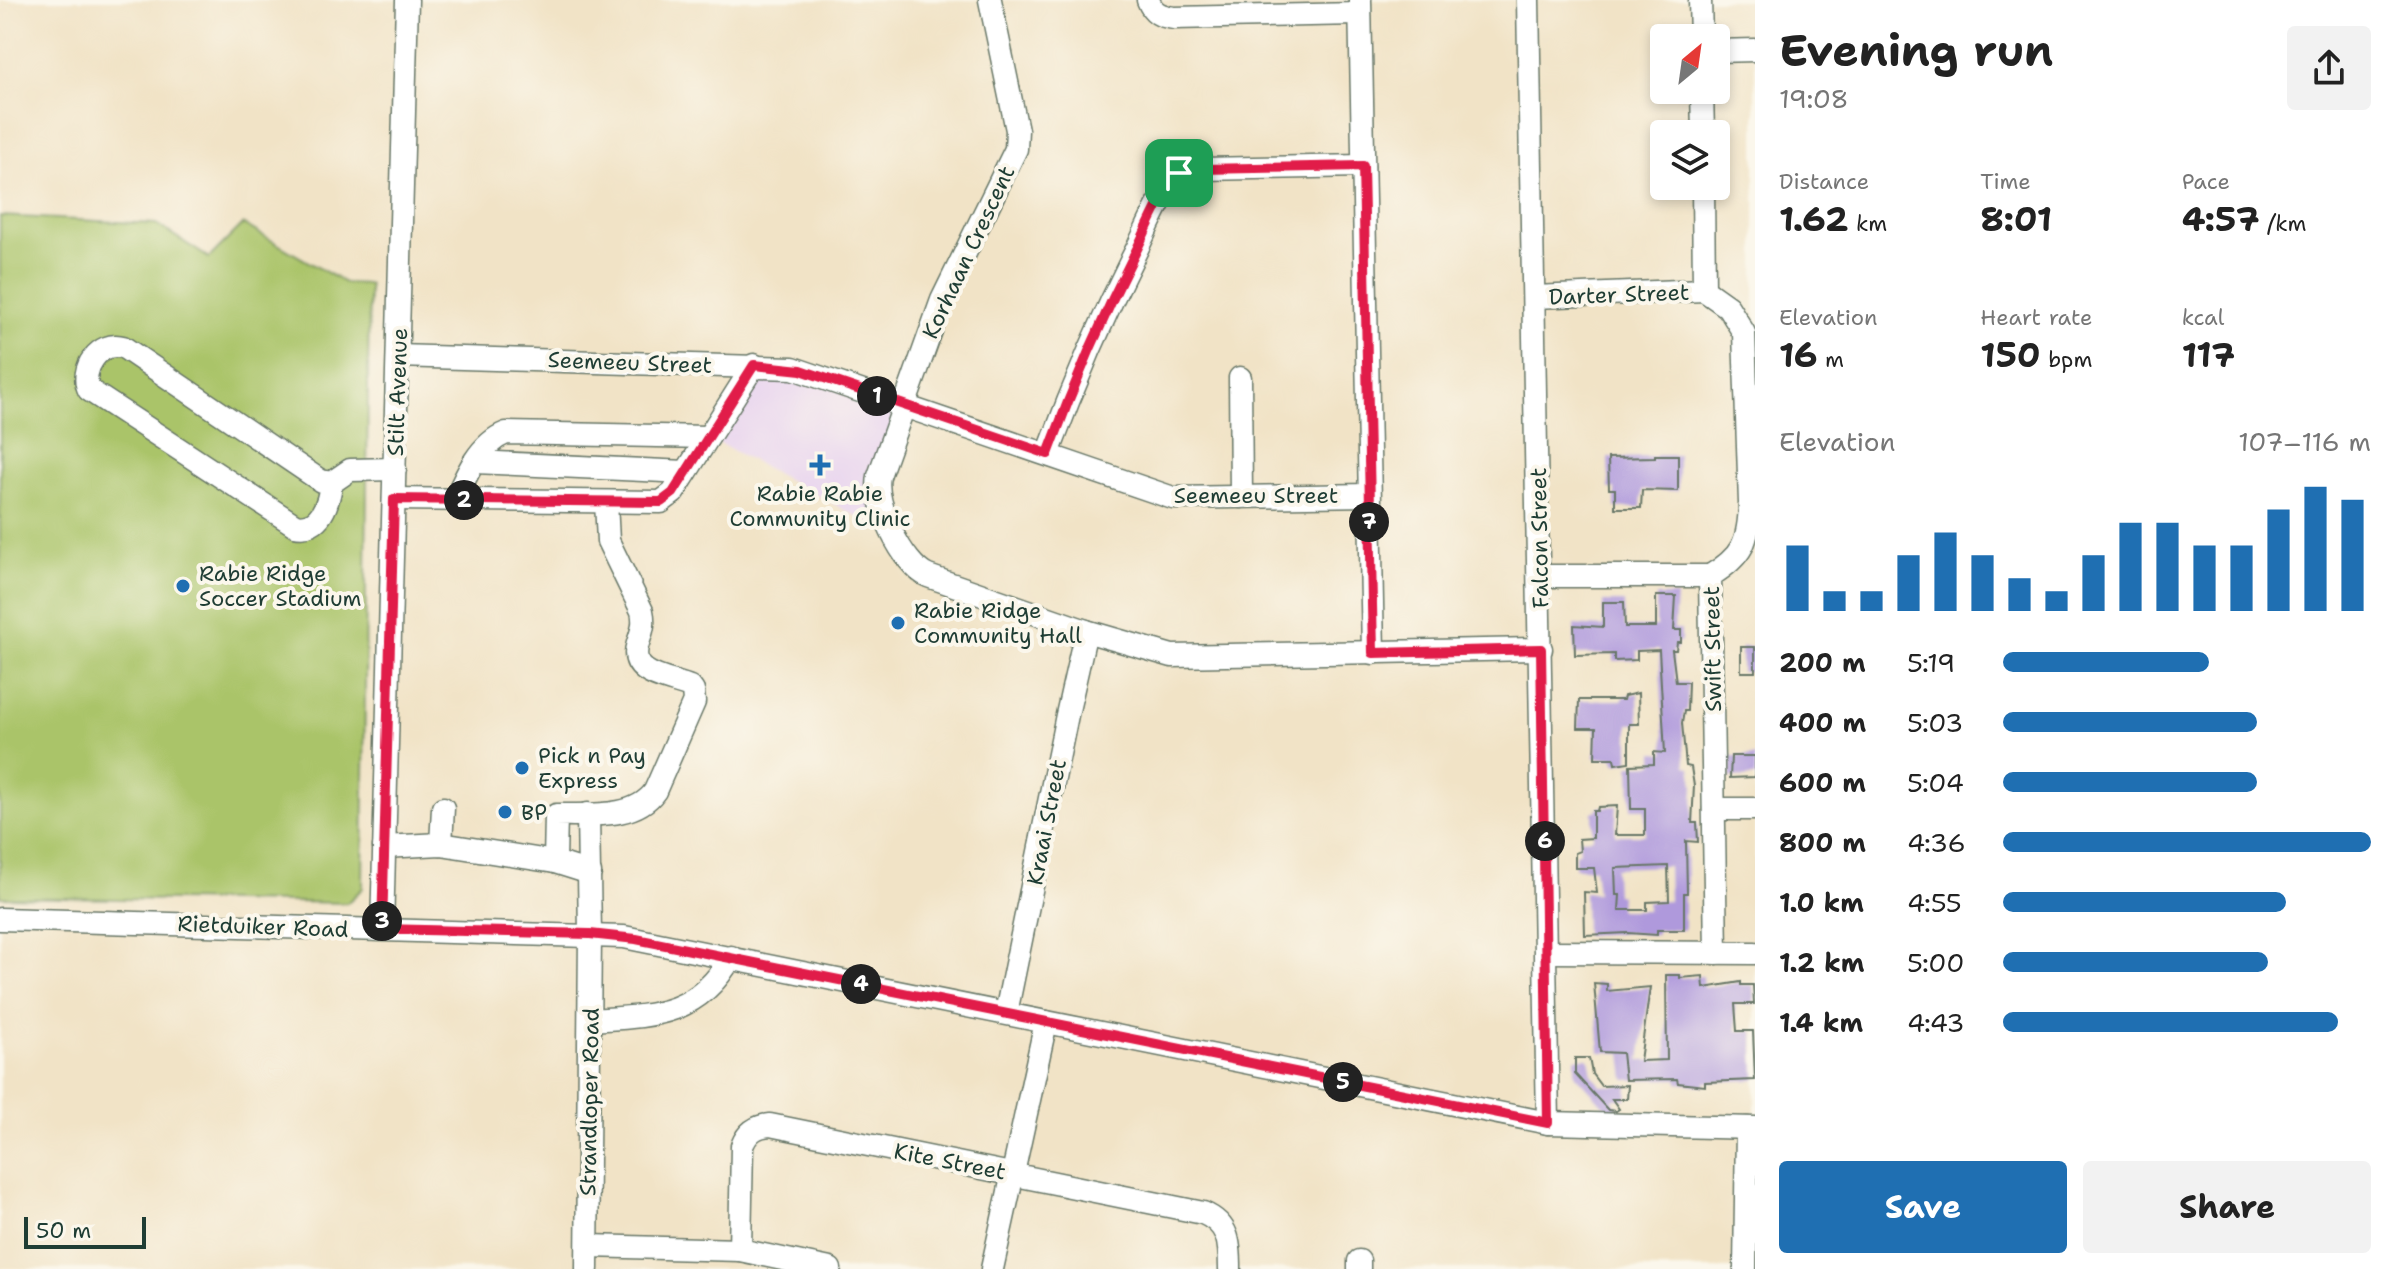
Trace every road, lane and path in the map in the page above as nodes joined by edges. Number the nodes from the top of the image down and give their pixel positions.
1 (407, 0) edge
2 (990, 0) edge
3 (1148, 0) edge
4 (1528, 0) edge
5 (1700, 0) edge
6 (1360, 7) edge
7 (1701, 24) edge
8 (1755, 50) edge
9 (1730, 51) edge
10 (1363, 166) junction
11 (1703, 200) edge
12 (1704, 290) junction
13 (1534, 297) junction
14 (398, 356) junction
15 (754, 365) junction
16 (1240, 378) dead end
17 (903, 405) junction
18 (1751, 418) edge
19 (708, 437) junction
20 (1048, 454) junction
21 (475, 462) junction
22 (395, 469) junction
23 (686, 472) junction
24 (331, 483) junction
25 (1369, 495) junction
26 (1241, 497) junction
27 (394, 499) junction
28 (455, 500) junction
29 (606, 502) junction
30 (1539, 576) junction
31 (1710, 576) junction
32 (1086, 631) junction
33 (1541, 649) junction
34 (1373, 653) junction
35 (443, 808) dead end
36 (1714, 809) junction
37 (1755, 809) edge
38 (588, 814) junction
39 (441, 844) junction
40 (384, 847) junction
41 (555, 862) junction
42 (590, 873) junction
43 (0, 919) edge
44 (382, 929) junction
45 (590, 934) junction
46 (1547, 952) junction
47 (1716, 953) junction
48 (1755, 953) edge
49 (731, 957) junction
50 (1006, 1013) junction
51 (590, 1020) junction
52 (1046, 1022) junction
53 (1548, 1123) junction
54 (1751, 1128) edge
55 (1013, 1174) junction
56 (740, 1250) junction
57 (588, 1258) edge
58 (830, 1269) edge
59 (992, 1269) edge
60 (1230, 1269) edge
61 (1745, 1269) edge

1 - 14 street, Stilt Avenue
2 - 17 street, Korhaan Crescent
3 - 6 street
4 - 13 street, Falcon Street
5 - 7 street
6 - 10 street
8 - 9 street
10 - 20 street
10 - 25 street
11 - 12 street
12 - 13 street, Darter Street
12 - 18 street, Swift Street
13 - 30 street, Falcon Street
14 - 15 street, Seemeeu Street
14 - 22 street, Stilt Avenue
15 - 17 street, Seemeeu Street
15 - 19 street
16 - 26 street
17 - 20 street, Seemeeu Street
17 - 32 street, Korhaan Crescent
18 - 31 street, Swift Street
19 - 21 street
19 - 23 street
20 - 26 street, Seemeeu Street
21 - 23 street
21 - 28 street
22 - 24 street
22 - 27 street, Stilt Avenue
23 - 29 street
24 - 24 street
25 - 26 street, Seemeeu Street
25 - 34 street
27 - 28 street
27 - 40 street, Stilt Avenue
28 - 29 street
29 - 38 street
30 - 31 street
30 - 33 street, Falcon Street
31 - 36 street, Swift Street
32 - 34 street, Korhaan Crescent
32 - 50 street, Kraai Street
33 - 34 street, Korhaan Crescent
33 - 46 street, Falcon Street
35 - 39 street
36 - 37 street
36 - 47 street, Swift Street
38 - 41 street
38 - 42 street, Strandloper Road
39 - 40 street
39 - 41 street
40 - 44 street, Stilt Avenue
41 - 42 street
42 - 45 street, Strandloper Road
43 - 44 street, Rietduiker Road
44 - 45 street, Rietduiker Road
45 - 49 street, Rietduiker Road
45 - 51 street, Strandloper Road
46 - 47 street
46 - 53 street, Falcon Street
47 - 48 street
49 - 50 street, Rietduiker Road
49 - 51 street
50 - 52 street, Rietduiker Road
51 - 57 street, Strandloper Road
52 - 53 street, Rietduiker Road
52 - 55 street
53 - 54 street, Rietduiker Road
54 - 61 street
55 - 56 street, Kite Street
55 - 59 street
55 - 60 street, Kite Street
56 - 57 street
56 - 58 street

